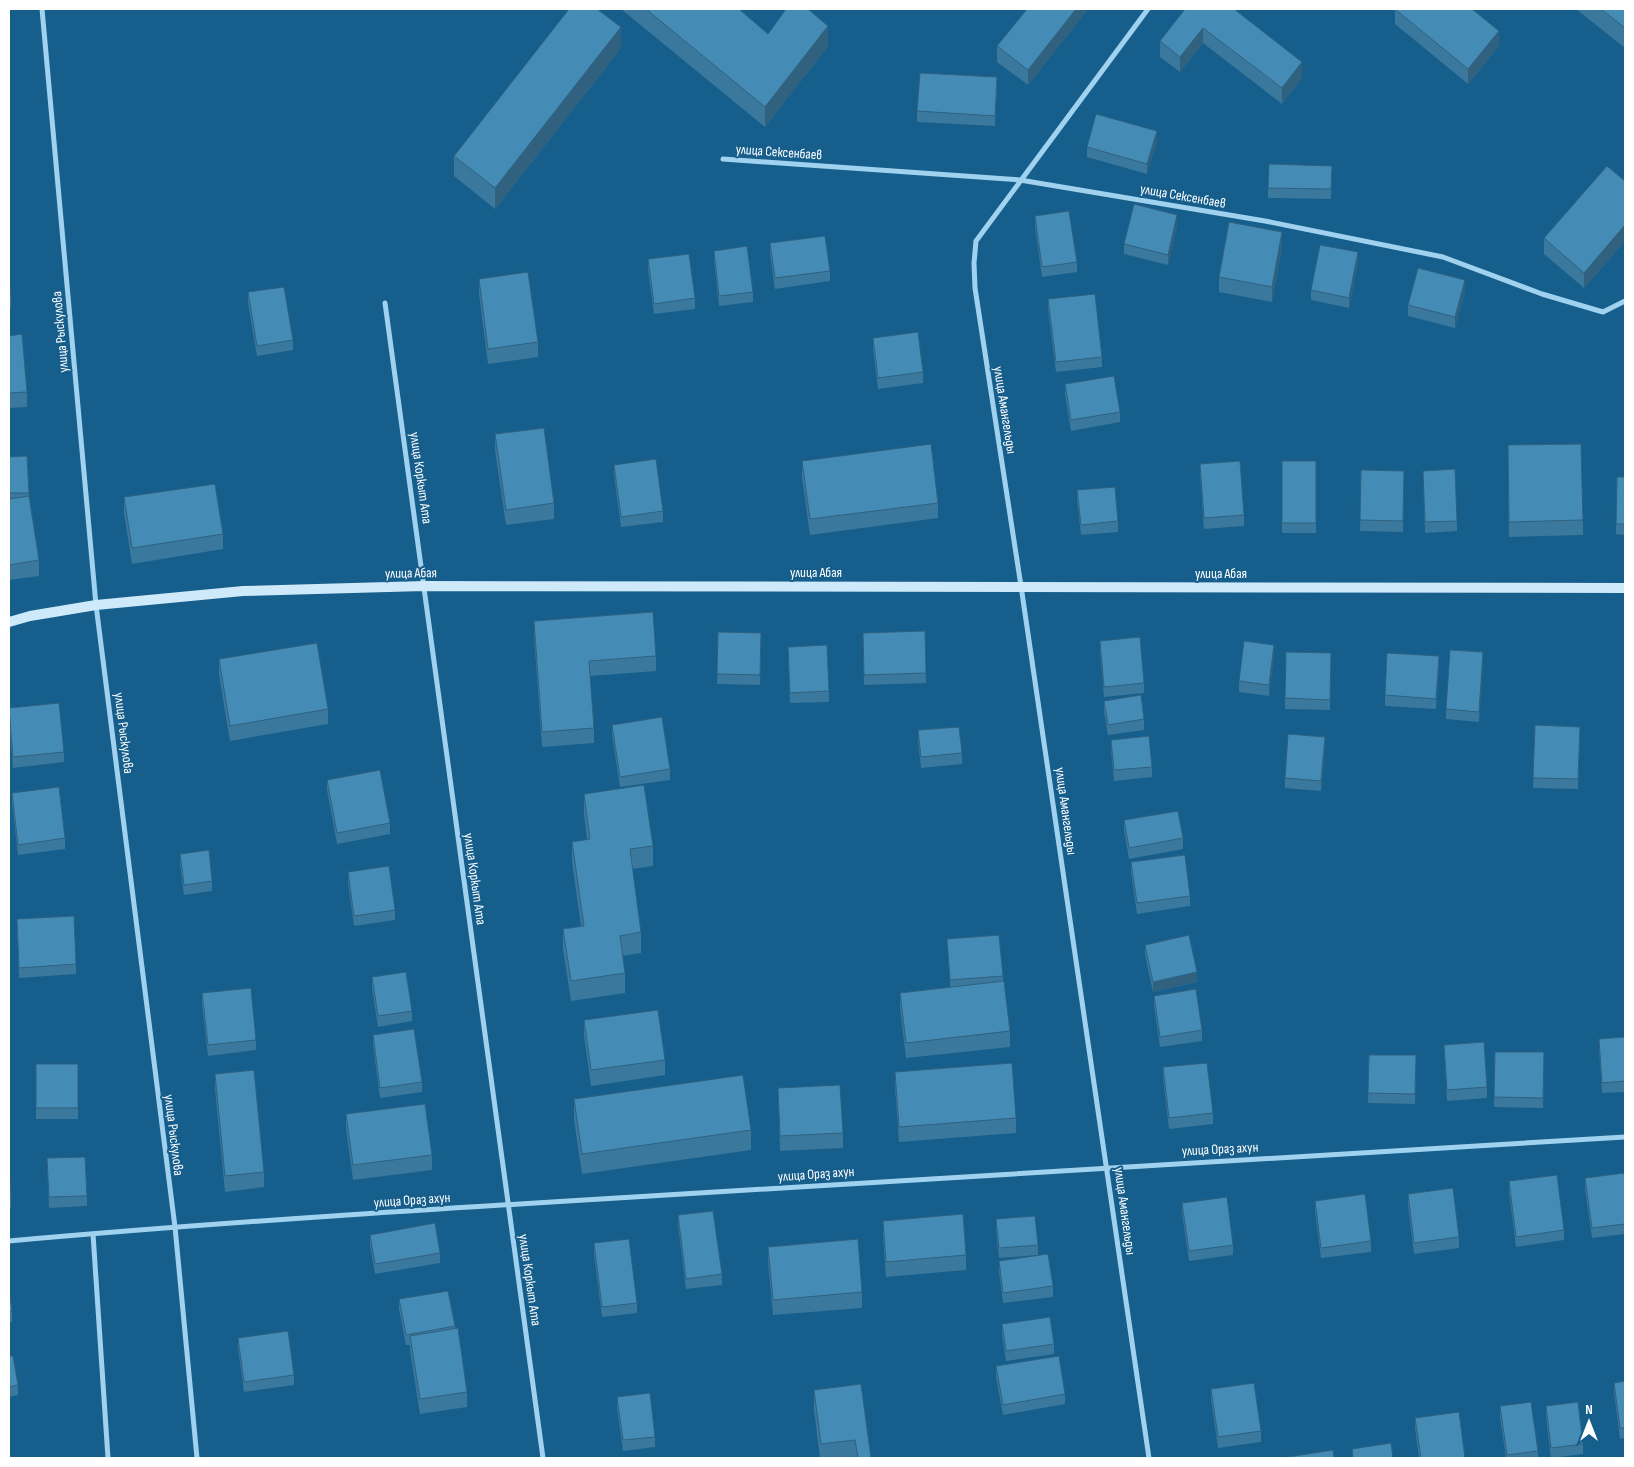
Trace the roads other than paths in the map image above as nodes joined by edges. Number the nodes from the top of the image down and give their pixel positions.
1 (42, 9) edge
2 (1148, 9) edge
3 (723, 160) dead end
4 (1020, 180) junction
5 (1625, 301) edge
6 (385, 303) dead end
7 (424, 586) junction
8 (1021, 586) junction
9 (1625, 588) edge
10 (96, 605) junction
11 (9, 622) edge
12 (1625, 1137) edge
13 (1106, 1166) junction
14 (508, 1205) junction
15 (175, 1227) junction
16 (93, 1234) junction
17 (9, 1241) edge
18 (108, 1458) edge
19 (197, 1458) edge
20 (543, 1458) edge
21 (1149, 1458) edge

1 - 10 street, улица Рыскулова
2 - 4 street, улица Амангельды
3 - 4 street, улица Сексенбаев
4 - 5 street, улица Сексенбаев
4 - 8 street, улица Амангельды
6 - 7 street, улица Коркыт Ата
7 - 8 street, улица Абая
7 - 10 street, улица Абая
7 - 14 street, улица Коркыт Ата
8 - 9 street, улица Абая
8 - 13 street, улица Амангельды
10 - 11 street, улица Абая
10 - 15 street, улица Рыскулова
12 - 13 street, улица Ораз ахун
13 - 14 street, улица Ораз ахун
13 - 21 street, улица Амангельды
14 - 15 street, улица Ораз ахун
14 - 20 street, улица Коркыт Ата
15 - 16 street, улица Ораз ахун
15 - 19 street, улица Рыскулова
16 - 17 street, улица Ораз ахун
16 - 18 street

